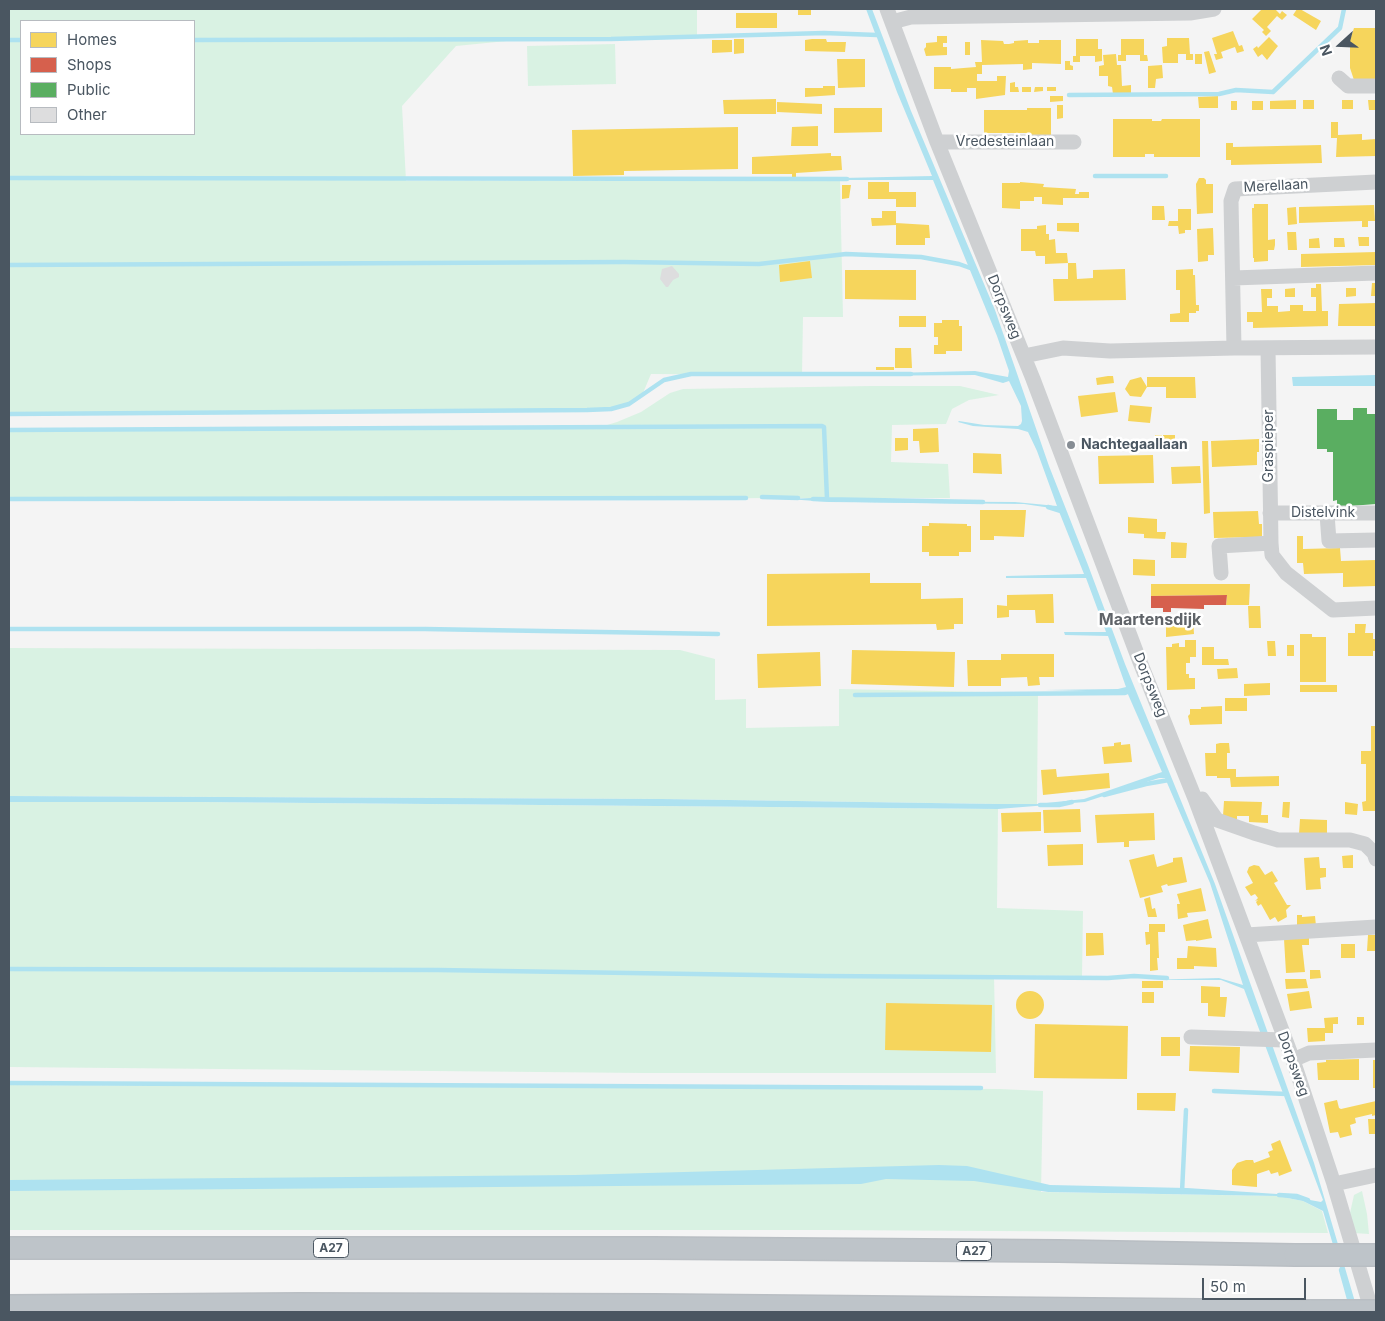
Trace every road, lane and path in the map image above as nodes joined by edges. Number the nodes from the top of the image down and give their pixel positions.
1 (1214, 9) edge
2 (890, 15) edge
3 (1339, 78) dead end
4 (1376, 86) edge
5 (937, 142) junction
6 (1074, 142) dead end
7 (1376, 182) edge
8 (1376, 273) edge
9 (1233, 278) junction
10 (1376, 347) edge
11 (1234, 348) junction
12 (1268, 348) junction
13 (1024, 356) junction
14 (1270, 513) junction
15 (1376, 513) edge
16 (1327, 514) junction
17 (1376, 540) edge
18 (1271, 544) junction
19 (1221, 573) dead end
20 (1376, 608) edge
21 (1196, 801) junction
22 (1376, 859) edge
23 (1376, 927) edge
24 (1246, 934) junction
25 (1191, 1037) dead end
26 (1284, 1040) junction
27 (1376, 1050) edge
28 (1293, 1060) junction
29 (1376, 1175) edge
30 (1334, 1184) junction
31 (9, 1248) edge
32 (1376, 1255) edge
33 (9, 1306) edge
34 (1376, 1311) edge
35 (1372, 1312) edge

1 - 2 street
2 - 5 street, Dorpsweg
3 - 4 street
5 - 6 street, Vredesteinlaan
5 - 13 street, Dorpsweg
7 - 9 street, Merellaan
8 - 9 street
9 - 11 street, Merellaan
10 - 12 street
11 - 12 street
11 - 13 street
12 - 14 street, Graspieper
13 - 21 street, Dorpsweg
14 - 16 street, Distelvink
14 - 18 street, Graspieper
15 - 16 street, Distelvink
16 - 17 street
18 - 19 street
18 - 20 street, Graspieper
21 - 22 street
21 - 24 street, Dorpsweg
23 - 24 street
24 - 26 street, Dorpsweg
25 - 26 street
26 - 28 street, Dorpsweg
27 - 28 street
28 - 30 street, Dorpsweg
29 - 30 street
30 - 35 street, Dorpsweg
31 - 32 highway, A27, bridge
33 - 34 highway, bridge

